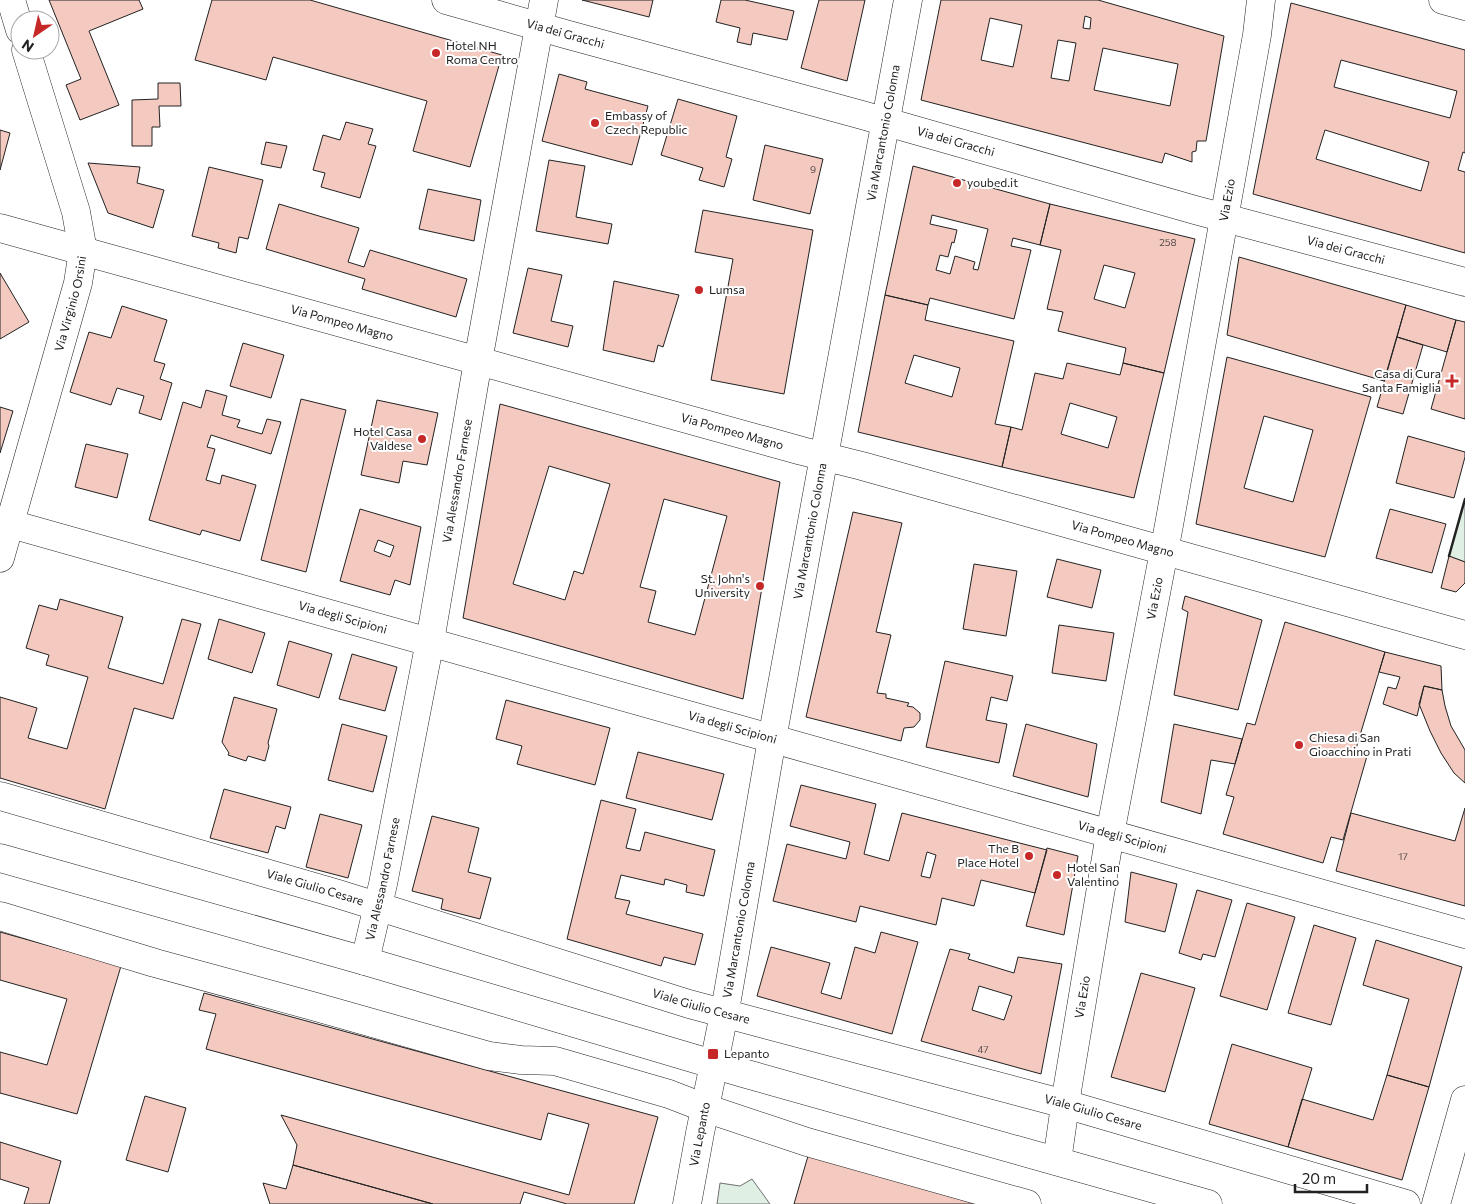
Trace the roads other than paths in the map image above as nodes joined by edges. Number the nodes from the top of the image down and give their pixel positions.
1 (446, 0) edge
2 (544, 0) edge
3 (908, 0) edge
4 (1261, 0) edge
5 (1443, 0) edge
6 (1465, 6) edge
7 (539, 27) junction
8 (29, 60) edge
9 (886, 121) junction
10 (1224, 218) junction
11 (0, 228) edge
12 (83, 251) junction
13 (1465, 282) edge
14 (478, 360) junction
15 (825, 456) junction
16 (5, 522) edge
17 (1164, 551) junction
18 (0, 558) edge
19 (1465, 635) edge
20 (430, 641) junction
21 (772, 739) junction
22 (0, 796) edge
23 (1110, 834) junction
24 (0, 858) edge
25 (378, 907) junction
26 (0, 916) edge
27 (1465, 934) edge
28 (365, 961) junction
29 (724, 1014) junction
30 (714, 1064) junction
31 (1465, 1100) edge
32 (1065, 1104) junction
33 (705, 1108) junction
34 (1057, 1161) junction
35 (687, 1204) edge
36 (1027, 1204) edge
37 (1208, 1204) edge
38 (1406, 1204) edge
39 (1436, 1204) edge

1 - 7 street, Via dei Gracchi
2 - 7 street, Via Alessandro Farnese
3 - 9 street, Via Marcantonio Colonna
4 - 10 street, Via Ezio
5 - 6 street
7 - 9 street, Via dei Gracchi
7 - 14 street, Via Alessandro Farnese
8 - 12 street, Via Virginio Orsini
9 - 10 street, Via dei Gracchi
9 - 15 street, Via Marcantonio Colonna
10 - 13 street, Via dei Gracchi
10 - 17 street, Via Ezio
11 - 12 street, Via Pompeo Magno
12 - 14 street, Via Pompeo Magno
12 - 16 street, Via Virginio Orsini
14 - 15 street, Via Pompeo Magno
14 - 20 street, Via Alessandro Farnese
15 - 17 street, Via Pompeo Magno
15 - 21 street, Via Marcantonio Colonna
16 - 18 street, Via Virginio Orsini
16 - 20 street, Via degli Scipioni
17 - 19 street, Via Pompeo Magno
17 - 23 street, Via Ezio
20 - 21 street, Via degli Scipioni
20 - 25 street, Via Alessandro Farnese
21 - 23 street, Via degli Scipioni
21 - 29 street, Via Marcantonio Colonna
22 - 25 street, Viale Giulio Cesare
23 - 27 street, Via degli Scipioni
23 - 32 street, Via Ezio
24 - 28 street
25 - 28 street, Via Alessandro Farnese
25 - 29 street, Viale Giulio Cesare
26 - 33 street
28 - 30 street
29 - 30 street, Via Marcantonio Colonna
29 - 32 street, Viale Giulio Cesare
30 - 33 street, Via Lepanto
30 - 34 street
31 - 39 street
32 - 34 street, Via Ezio
32 - 38 street, Viale Giulio Cesare
33 - 35 street, Via Lepanto
33 - 36 street
34 - 37 street

